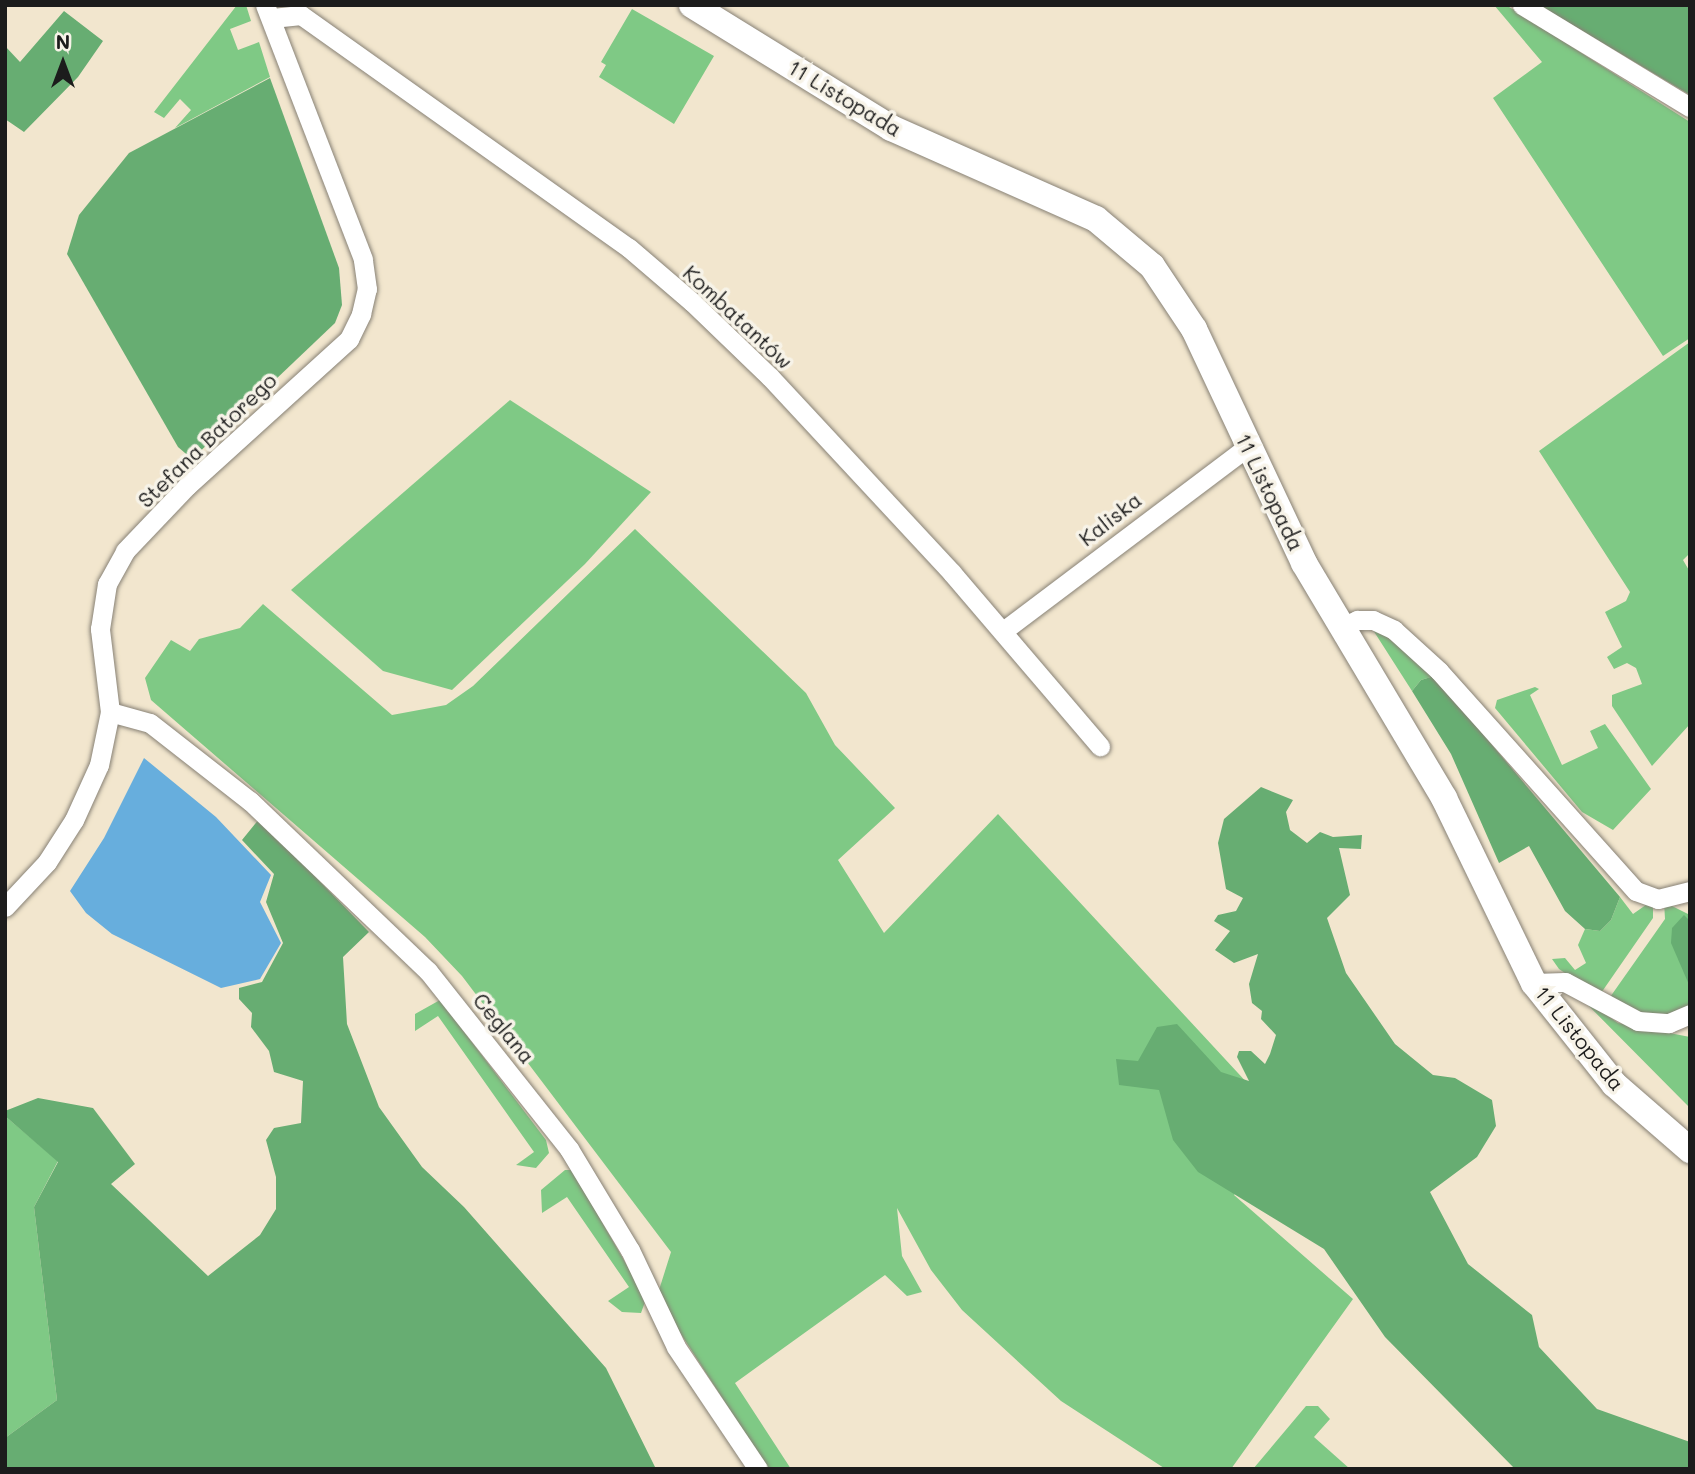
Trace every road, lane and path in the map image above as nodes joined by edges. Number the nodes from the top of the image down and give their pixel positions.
1 (692, 5) edge
2 (1522, 5) edge
3 (268, 11) edge
4 (1690, 107) edge
5 (1247, 447) junction
6 (1342, 627) junction
7 (1003, 631) junction
8 (110, 712) junction
9 (1100, 746) dead end
10 (1690, 891) edge
11 (5, 906) edge
12 (1534, 983) junction
13 (1690, 1014) edge
14 (1690, 1150) edge
15 (758, 1469) edge

1 - 5 main road, 11 Listopada
2 - 4 street
3 - 7 street, Kombatantów
3 - 8 street, Stefana Batorego
5 - 6 main road, 11 Listopada
5 - 7 street, Kaliska
6 - 10 street
6 - 12 main road, 11 Listopada
7 - 9 street, Kombatantów
8 - 11 street, Stefana Batorego
8 - 15 street, Ceglana
12 - 13 street
12 - 14 main road, 11 Listopada

